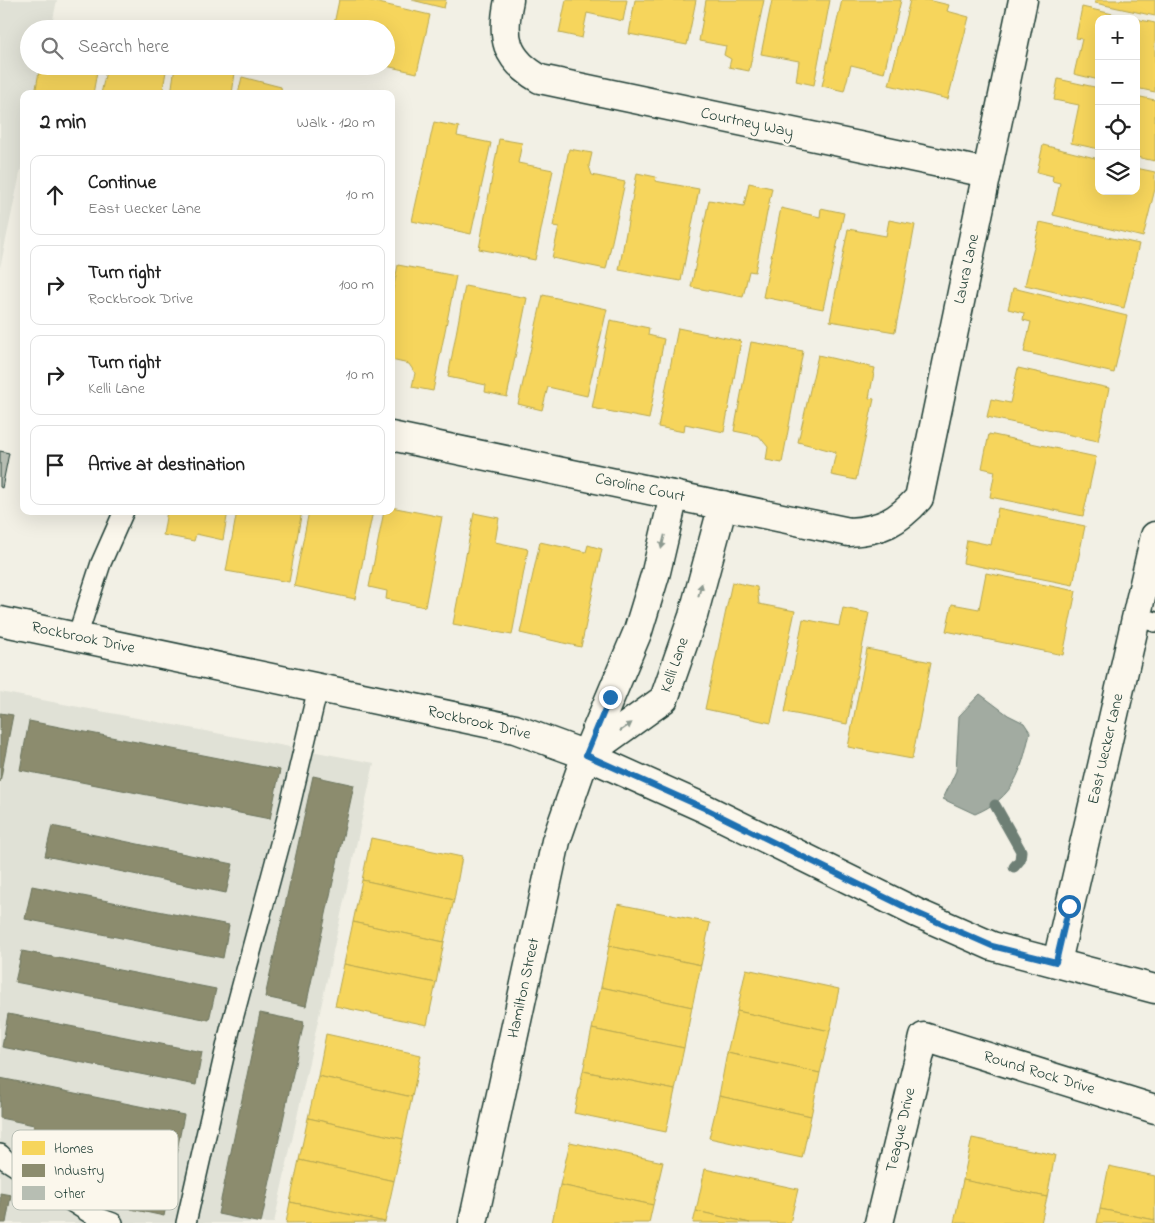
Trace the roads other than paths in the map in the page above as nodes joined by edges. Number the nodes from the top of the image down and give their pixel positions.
1 (509, 0) edge
2 (1023, 0) edge
3 (987, 173) junction
4 (395, 437) edge
5 (674, 495) junction
6 (723, 505) junction
7 (122, 515) edge
8 (889, 524) joint
9 (1155, 536) edge
10 (1146, 619) edge
11 (0, 621) edge
12 (76, 637) junction
13 (318, 688) junction
14 (586, 755) junction
15 (1056, 962) junction
16 (1155, 989) edge
17 (924, 1037) joint
18 (1155, 1109) edge
19 (0, 1154) edge
20 (12, 1164) edge
21 (85, 1210) edge
22 (113, 1223) edge
23 (186, 1223) edge
24 (473, 1223) edge
25 (879, 1223) edge

1 - 3 street, Courtney Way
2 - 3 street, Laura Lane
3 - 8 street, Laura Lane
4 - 5 street, Caroline Court
5 - 6 street, Caroline Court
5 -> 14 street
6 - 8 street, Caroline Court
14 -> 6 street, Kelli Lane
7 - 12 lane
9 - 10 street, East Uecker Lane
10 - 15 street, East Uecker Lane
11 - 12 street, Rockbrook Drive
12 - 13 street, Rockbrook Drive
13 - 14 street, Rockbrook Drive
13 - 23 lane
14 - 15 street, Rockbrook Drive
14 - 24 street, Hamilton Street
15 - 16 street, Rockbrook Drive
17 - 18 street, Round Rock Drive
17 - 25 street, Teague Drive
19 - 20 lane
21 - 22 lane

